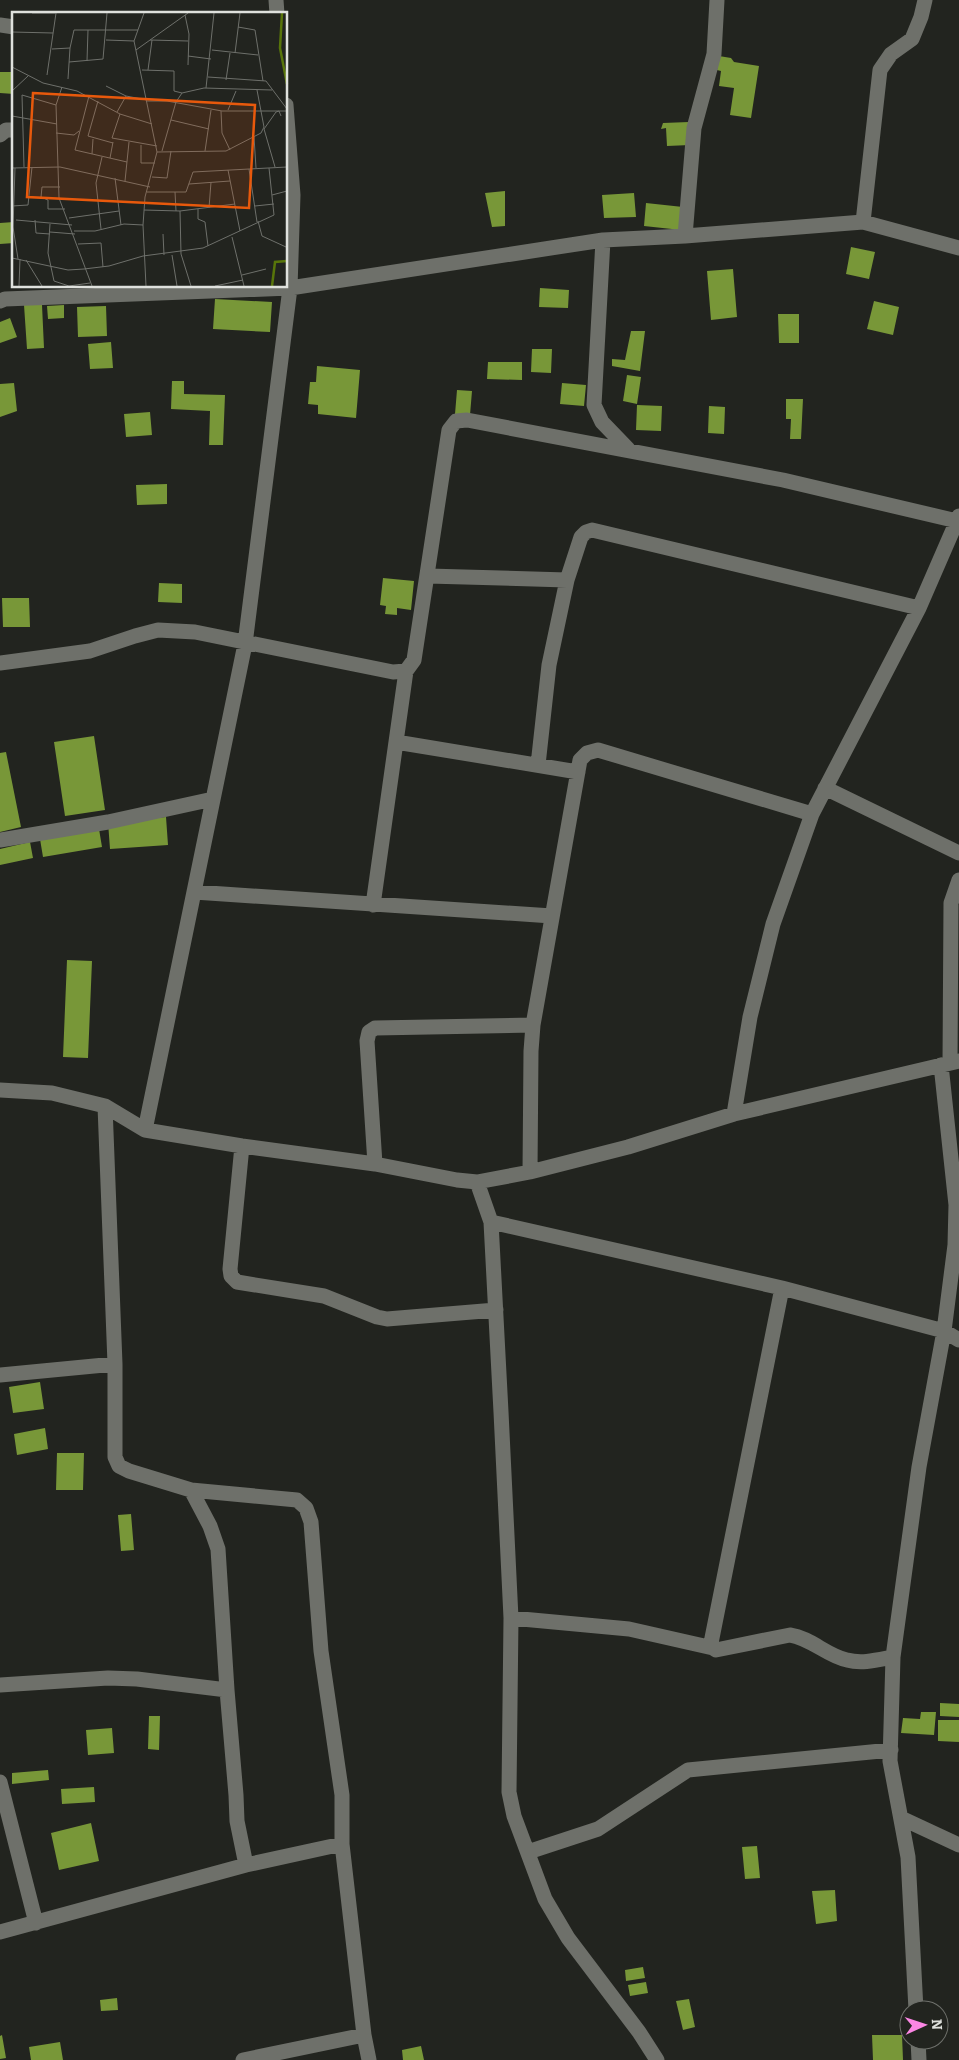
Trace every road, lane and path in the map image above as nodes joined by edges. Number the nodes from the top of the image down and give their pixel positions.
1 (717, 0) edge
2 (926, 0) edge
3 (12, 130) edge
4 (288, 131) edge
5 (0, 135) edge
6 (863, 222) junction
7 (685, 236) junction
8 (602, 240) junction
9 (959, 248) edge
10 (290, 288) junction
11 (109, 291) edge
12 (0, 301) edge
13 (628, 449) junction
14 (958, 518) edge
15 (428, 576) junction
16 (567, 580) junction
17 (919, 608) junction
18 (245, 644) junction
19 (0, 663) edge
20 (406, 671) junction
21 (396, 742) junction
22 (538, 765) junction
23 (578, 772) junction
24 (825, 788) junction
25 (213, 799) junction
26 (812, 814) junction
27 (0, 840) edge
28 (959, 852) edge
29 (959, 880) edge
30 (194, 892) junction
31 (372, 904) junction
32 (552, 916) junction
33 (533, 1025) junction
34 (950, 1063) edge
35 (0, 1090) edge
36 (105, 1106) junction
37 (734, 1114) junction
38 (145, 1130) junction
39 (242, 1146) junction
40 (374, 1164) junction
41 (530, 1172) junction
42 (477, 1182) junction
43 (491, 1222) junction
44 (782, 1288) junction
45 (496, 1310) junction
46 (944, 1331) junction
47 (959, 1340) edge
48 (114, 1364) junction
49 (0, 1375) edge
50 (191, 1490) junction
51 (512, 1618) junction
52 (713, 1648) junction
53 (893, 1657) junction
54 (0, 1685) edge
55 (227, 1690) junction
56 (891, 1750) junction
57 (0, 1782) edge
58 (901, 1818) junction
59 (342, 1844) junction
60 (959, 1845) edge
61 (528, 1852) junction
62 (246, 1865) junction
63 (36, 1923) junction
64 (0, 1932) edge
65 (915, 2000) edge
66 (364, 2035) junction
67 (243, 2060) edge
68 (369, 2060) edge
69 (657, 2060) edge

1 - 7 street
2 - 6 street
3 - 5 street
4 - 10 street
6 - 7 street
6 - 9 street
7 - 8 street
8 - 10 street
8 - 13 street
10 - 11 street
10 - 18 street
11 - 12 street
13 - 14 street
13 - 15 street
14 - 17 street
15 - 16 street
15 - 20 street
16 - 17 street
16 - 22 street
17 - 24 street
18 - 19 street
18 - 20 street
18 - 25 street
20 - 21 street
21 - 22 street
21 - 31 street
22 - 23 street
23 - 26 street
23 - 32 street
24 - 26 street
24 - 28 street
25 - 27 street
25 - 30 street
26 - 37 street
29 - 34 street
30 - 31 street
30 - 38 street
31 - 32 street
32 - 33 street
33 - 40 street
33 - 41 street
34 - 37 street
34 - 46 street
35 - 36 street
36 - 38 street
36 - 48 street
37 - 41 street
38 - 39 street
39 - 40 street
39 - 45 street
40 - 42 street
41 - 42 street
42 - 43 street
43 - 44 street
43 - 45 street
44 - 46 street
44 - 52 street
45 - 51 street
46 - 47 street
46 - 53 street
48 - 49 street
48 - 50 street
50 - 55 street
50 - 59 street
51 - 52 street
51 - 61 street
52 - 53 street
53 - 56 street
54 - 55 street
55 - 62 street
56 - 58 street
56 - 61 street
57 - 63 street
58 - 60 street
58 - 65 street
59 - 62 street
59 - 66 street
61 - 69 street
62 - 63 street
63 - 64 street
66 - 67 street
66 - 68 street

